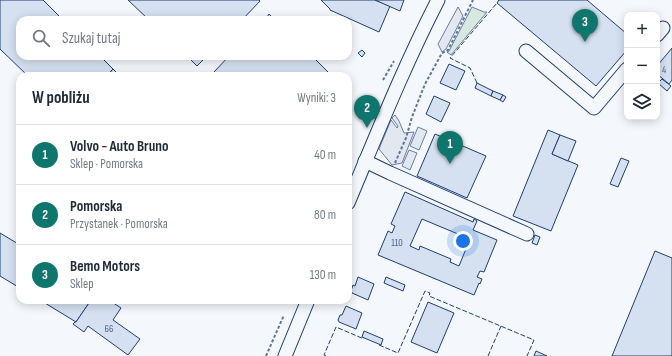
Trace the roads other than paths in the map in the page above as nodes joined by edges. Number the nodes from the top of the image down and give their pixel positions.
1 (438, 0) edge
2 (526, 51) dead end
3 (624, 73) edge
4 (365, 161) junction
5 (352, 193) edge
6 (527, 234) dead end
7 (306, 304) edge
8 (285, 356) edge

1 - 4 street
2 - 3 street
4 - 5 street
4 - 6 street
7 - 8 street

